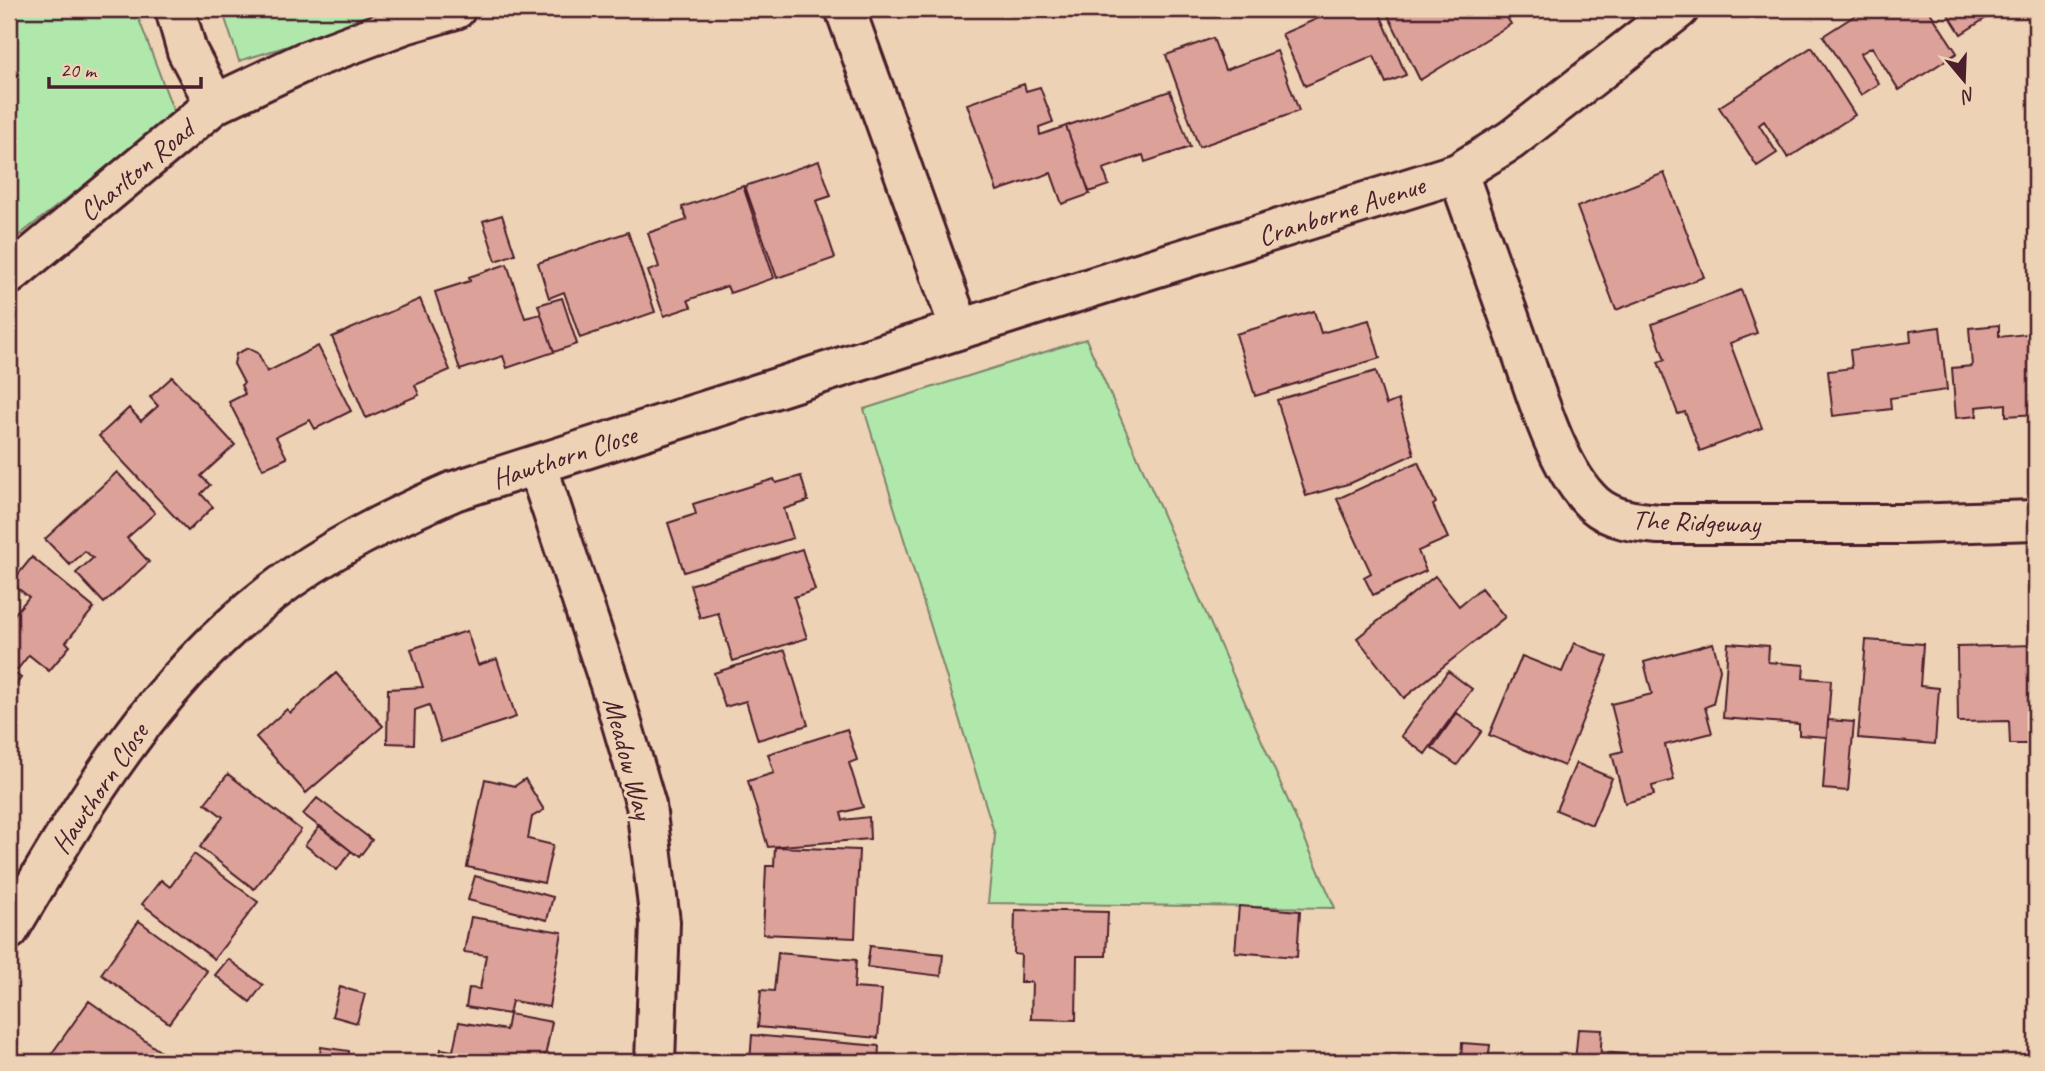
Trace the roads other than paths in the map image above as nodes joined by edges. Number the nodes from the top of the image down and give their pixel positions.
1 (175, 9) edge
2 (456, 9) edge
3 (845, 9) edge
4 (1679, 9) edge
5 (215, 104) junction
6 (1458, 173) junction
7 (9, 275) edge
8 (960, 329) junction
9 (537, 465) junction
10 (2036, 520) edge
11 (9, 930) edge
12 (655, 1062) edge

1 - 5 street, Charlton Road
2 - 5 street
3 - 8 street
4 - 6 street, Cranborne Avenue
5 - 7 street, Charlton Road
6 - 8 street, Cranborne Avenue
6 - 10 street, The Ridgeway
8 - 9 street, Hawthorn Close
9 - 11 street, Hawthorn Close
9 - 12 street, Meadow Way

